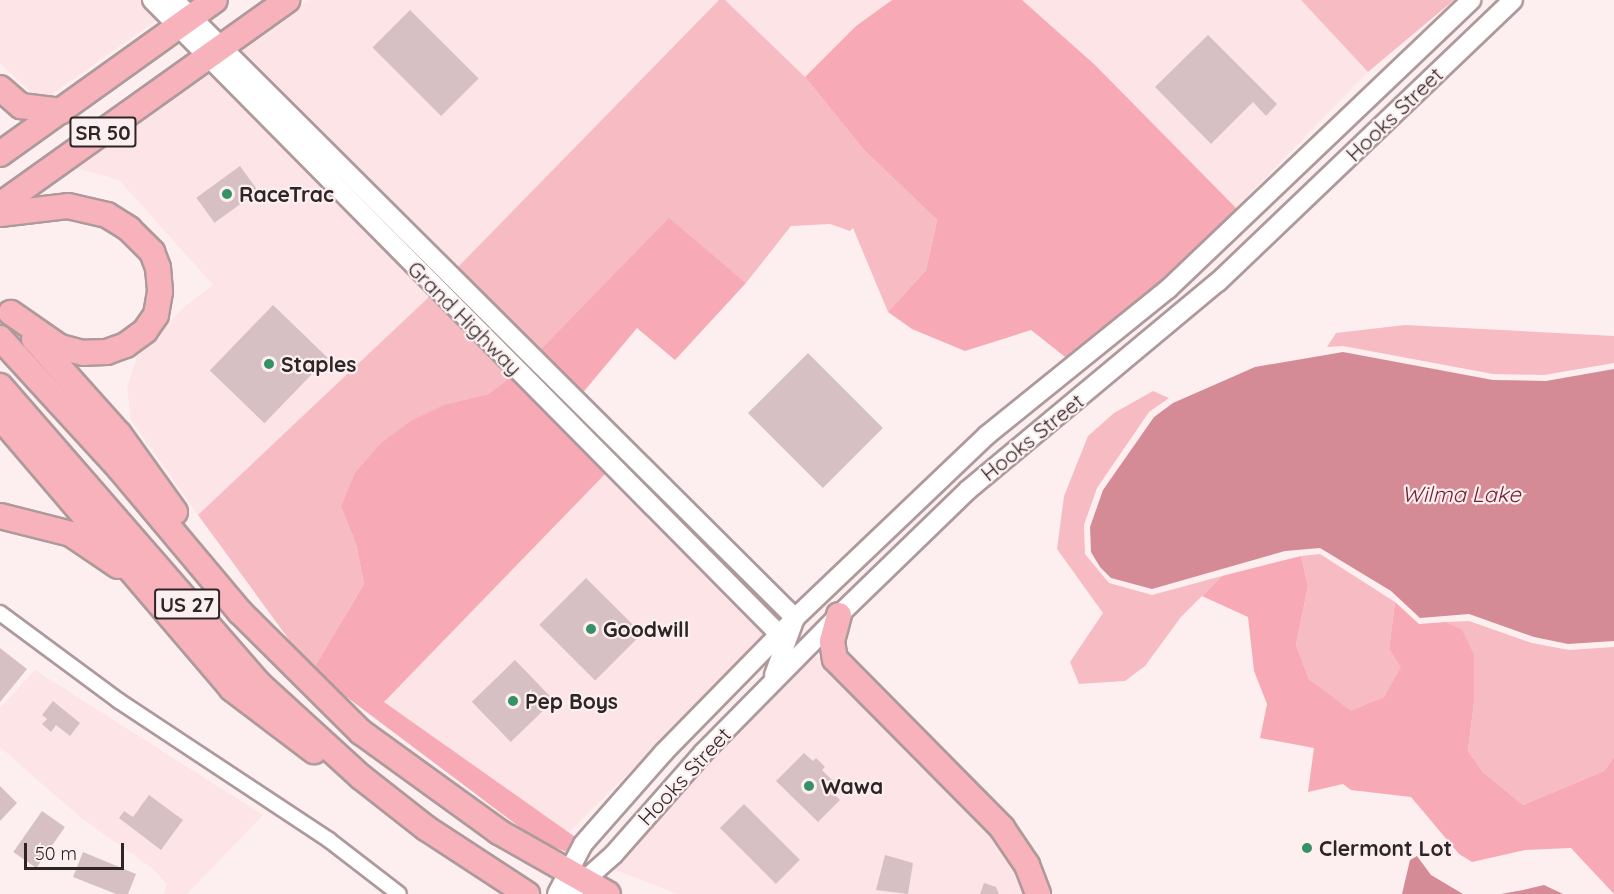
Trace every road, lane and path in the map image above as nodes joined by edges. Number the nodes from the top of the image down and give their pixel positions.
1 (152, 0) edge
2 (174, 0) edge
3 (215, 0) edge
4 (287, 0) edge
5 (1472, 0) edge
6 (1513, 0) edge
7 (185, 22) junction
8 (216, 53) junction
9 (0, 88) edge
10 (62, 111) junction
11 (0, 154) edge
12 (0, 206) edge
13 (0, 214) edge
14 (6, 308) edge
15 (0, 339) edge
16 (0, 386) edge
17 (0, 417) edge
18 (0, 516) edge
19 (240, 612) junction
20 (0, 613) edge
21 (839, 615) junction
22 (174, 624) junction
23 (789, 627) junction
24 (762, 694) junction
25 (394, 803) junction
26 (569, 885) edge
27 (399, 894) edge
28 (527, 894) edge
29 (608, 894) edge
30 (1038, 894) edge

1 - 7 street, Grand Highway
2 - 7 street, Grand Highway
3 - 7 highway, SR 50
4 - 8 highway, SR 50
5 - 23 street, Hooks Street
6 - 21 street, Hooks Street
7 - 8 street, Grand Highway
7 - 10 highway, SR 50
8 - 12 highway, SR 50
8 - 23 street, Grand Highway
9 - 10 highway
10 - 11 highway, SR 50
13 - 14 highway
14 - 19 highway
15 - 19 highway, US 27
16 - 25 highway, US 27
17 - 22 highway
18 - 22 highway
19 - 26 highway, US 27
20 - 27 street
21 - 23 street
21 - 24 street, Hooks Street
21 - 30 highway
22 - 25 highway
23 - 24 street
23 - 26 street, Hooks Street
24 - 26 street, Hooks Street
25 - 28 highway, US 27
26 - 29 highway, US 27

